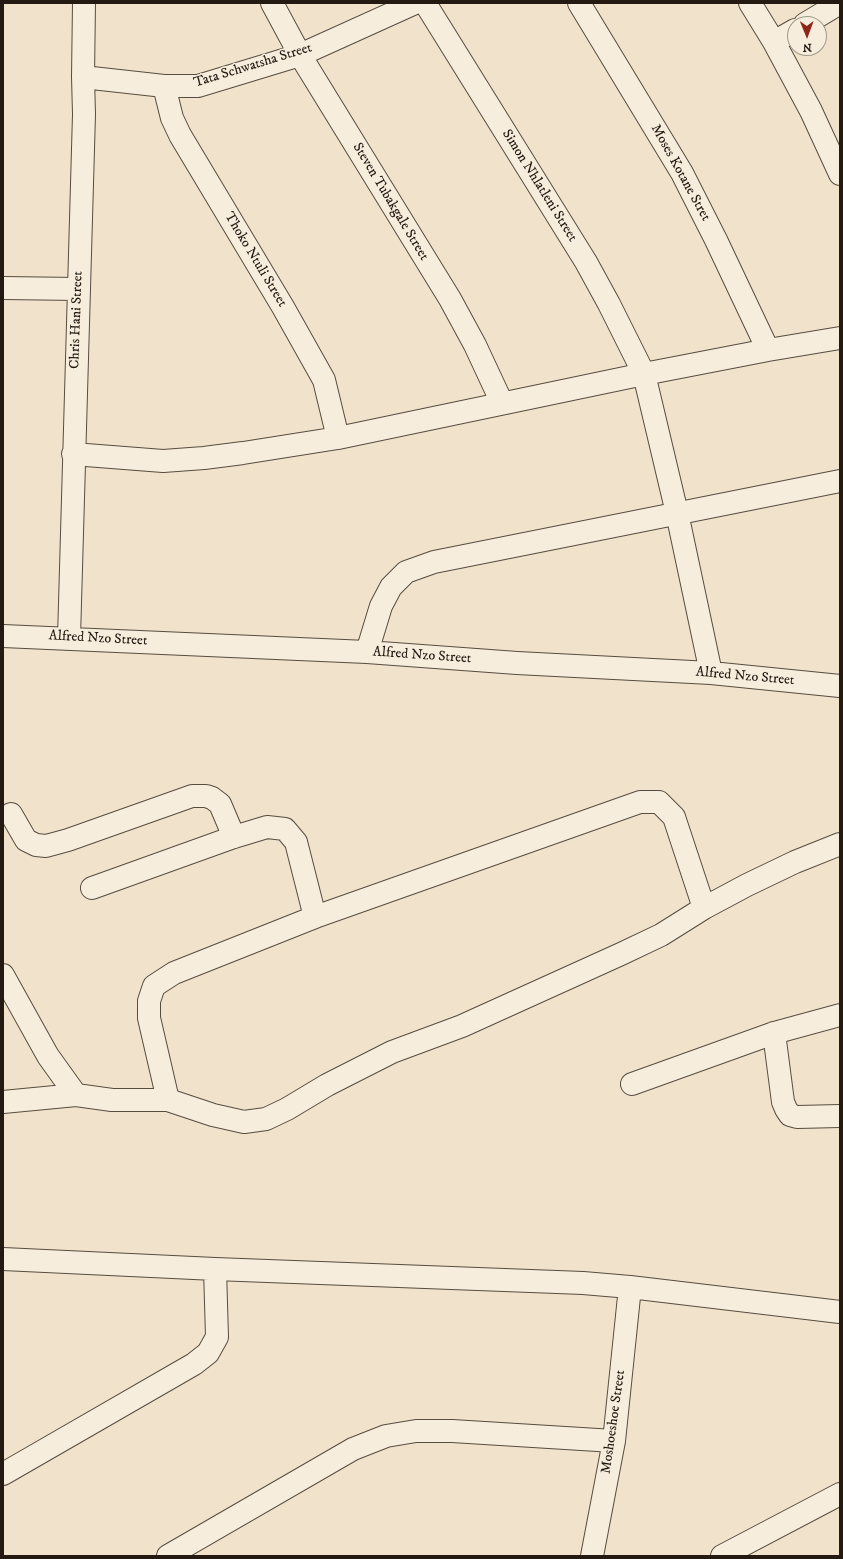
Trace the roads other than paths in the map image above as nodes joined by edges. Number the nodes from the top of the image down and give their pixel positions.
1 (84, 3) edge
2 (272, 3) edge
3 (415, 3) edge
4 (425, 3) edge
5 (579, 3) edge
6 (750, 3) edge
7 (840, 3) edge
8 (818, 16) edge
9 (787, 35) edge
10 (774, 42) junction
11 (300, 55) junction
12 (83, 77) junction
13 (164, 86) junction
14 (840, 174) edge
15 (3, 288) edge
16 (78, 290) junction
17 (840, 338) edge
18 (768, 350) junction
19 (644, 374) junction
20 (502, 403) junction
21 (338, 438) junction
22 (73, 454) junction
23 (840, 481) edge
24 (677, 514) junction
25 (3, 636) edge
26 (69, 638) junction
27 (367, 652) junction
28 (711, 673) junction
29 (840, 686) edge
30 (11, 814) dead end
31 (234, 837) junction
32 (840, 844) edge
33 (92, 888) dead end
34 (704, 908) junction
35 (315, 917) junction
36 (3, 975) edge
37 (840, 1015) edge
38 (774, 1033) junction
39 (632, 1084) dead end
40 (76, 1096) junction
41 (168, 1100) junction
42 (3, 1102) edge
43 (840, 1116) edge
44 (3, 1259) edge
45 (215, 1269) junction
46 (630, 1287) junction
47 (840, 1312) edge
48 (614, 1441) junction
49 (3, 1474) edge
50 (840, 1494) edge
51 (168, 1556) edge
52 (592, 1556) edge
53 (722, 1556) edge

1 - 12 street, Chris Hani Street
2 - 11 street, Steven Tubakgale Street
3 - 11 street, Tata Schwatsha Street
4 - 19 street, Simon Nhlatleni Street
5 - 18 street, Moses Kotane Stret
6 - 10 street
7 - 8 street
9 - 10 street
10 - 14 street
11 - 13 street, Tata Schwatsha Street
11 - 20 street, Steven Tubakgale Street
12 - 13 street, Tata Schwatsha Street
12 - 16 street, Chris Hani Street
13 - 21 street, Thoko Ntuli Street
15 - 16 street
16 - 22 street, Chris Hani Street
17 - 18 street
18 - 19 street
19 - 20 street
19 - 24 street, Simon Nhlatleni Street
20 - 21 street
21 - 22 street
22 - 26 street, Chris Hani Street
23 - 24 street
24 - 27 street
24 - 28 street, Simon Nhlatleni Street
25 - 26 street, Alfred Nzo Street
26 - 27 street, Alfred Nzo Street
27 - 28 street, Alfred Nzo Street
28 - 29 street, Alfred Nzo Street
30 - 31 street
31 - 33 street
31 - 35 street
32 - 34 street
34 - 35 street
34 - 41 street
35 - 41 street
36 - 40 street
37 - 38 street
38 - 39 street
38 - 43 street
40 - 41 street
40 - 42 street
44 - 45 street
45 - 46 street
45 - 49 street
46 - 47 street
46 - 48 street, Moshoeshoe Street
48 - 51 street
48 - 52 street, Moshoeshoe Street
50 - 53 street

